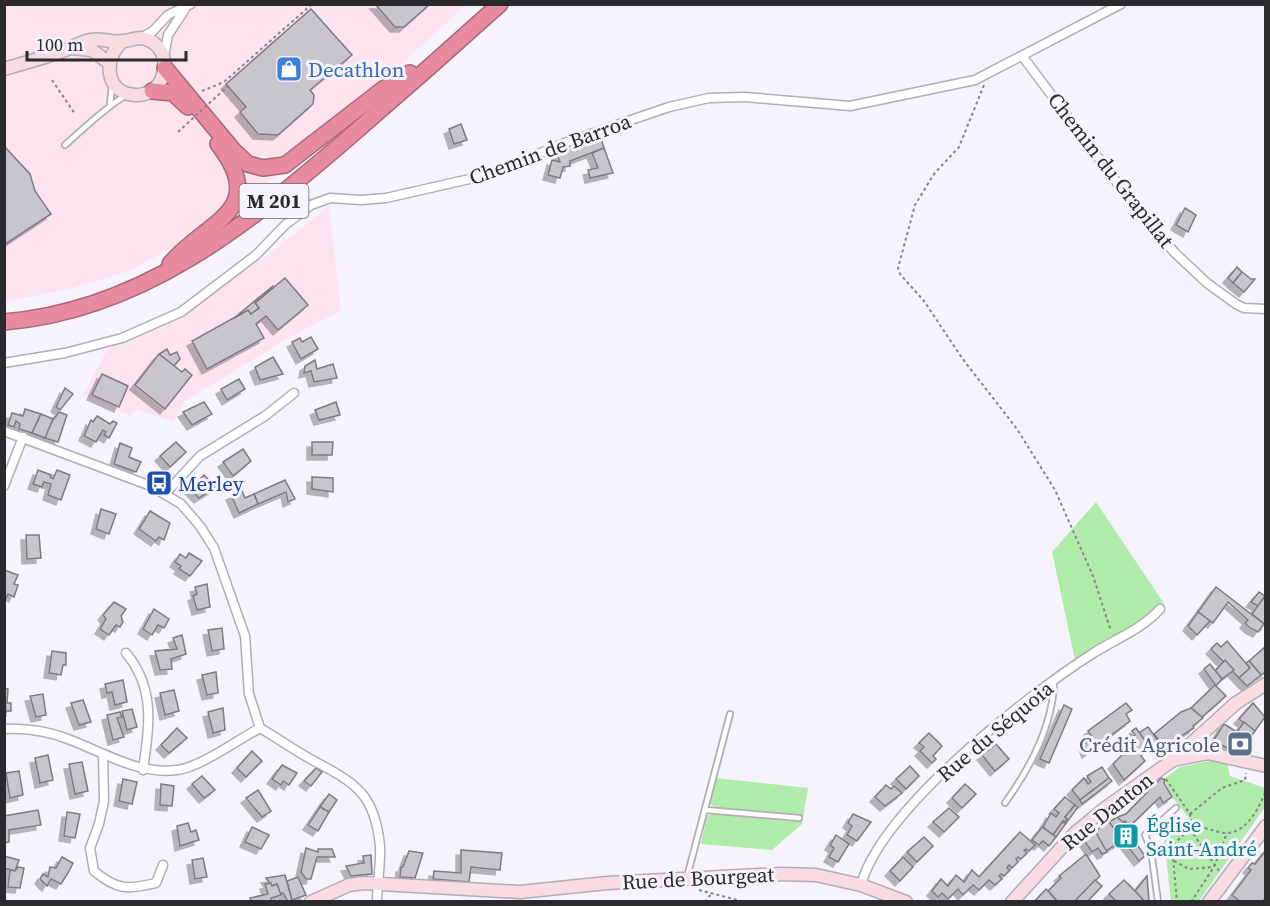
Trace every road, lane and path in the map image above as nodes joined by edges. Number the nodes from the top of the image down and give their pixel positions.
1 (312, 4) edge
2 (487, 4) edge
3 (500, 4) edge
4 (1122, 4) edge
5 (190, 6) edge
6 (141, 38) junction
7 (123, 41) junction
8 (70, 48) junction
9 (1023, 57) junction
10 (165, 62) junction
11 (109, 63) junction
12 (4, 69) edge
13 (990, 73) junction
14 (410, 74) junction
15 (52, 80) dead end
16 (112, 81) junction
17 (228, 86) dead end
18 (152, 91) junction
19 (128, 94) junction
20 (191, 98) junction
21 (110, 104) junction
22 (75, 114) dead end
23 (178, 132) dead end
24 (65, 145) dead end
25 (259, 212) junction
26 (170, 264) junction
27 (1266, 309) edge
28 (4, 315) edge
29 (4, 322) edge
30 (4, 329) edge
31 (4, 363) edge
32 (294, 393) dead end
33 (4, 430) edge
34 (23, 437) junction
35 (4, 486) edge
36 (165, 494) junction
37 (1160, 609) dead end
38 (1113, 643) junction
39 (126, 654) dead end
40 (1054, 682) junction
41 (1266, 684) edge
42 (730, 714) dead end
43 (260, 728) junction
44 (4, 729) edge
45 (1198, 737) junction
46 (1209, 753) junction
47 (103, 754) junction
48 (1173, 760) junction
49 (1258, 764) edge
50 (1159, 769) junction
51 (143, 770) junction
52 (1265, 792) edge
53 (1005, 802) dead end
54 (1176, 808) dead end
55 (706, 810) junction
56 (1190, 814) junction
57 (799, 818) dead end
58 (1192, 826) junction
59 (1266, 826) edge
60 (1227, 833) junction
61 (1172, 846) junction
62 (1151, 850) junction
63 (1174, 861) junction
64 (163, 865) dead end
65 (1214, 867) junction
66 (1227, 877) junction
67 (687, 878) junction
68 (378, 882) junction
69 (861, 885) junction
70 (711, 894) junction
71 (311, 902) edge
72 (377, 902) edge
73 (705, 902) edge
74 (745, 902) edge
75 (906, 902) edge
76 (1012, 902) edge
77 (1158, 902) edge
78 (1177, 902) edge
79 (1191, 902) edge
80 (1209, 902) edge

1 - 20 path
2 - 14 highway, M 201
3 - 25 highway, M 201
4 - 9 street, Chemin de Barroa
5 - 6 street
5 - 10 street
6 - 7 street
6 - 10 street
7 - 8 street
7 - 11 street
8 - 11 street
8 - 12 street
9 - 13 street, Chemin de Barroa
9 - 27 street, Chemin du Grapillat
10 - 18 street
10 - 20 highway
11 - 16 street
13 - 31 street, Chemin de Barroa
13 - 38 path
14 - 20 highway
14 - 26 highway, M 201
15 - 22 path
16 - 19 street
16 - 21 lane
17 - 23 path, bridge
18 - 19 street
18 - 26 highway
19 - 21 lane
21 - 24 lane
25 - 29 highway, M 201
25 - 30 highway
26 - 28 highway, M 201
32 - 36 street
33 - 34 street
34 - 35 street
34 - 36 street
36 - 43 street
37 - 38 street, Rue du Séquoia
38 - 40 street, Rue du Séquoia
39 - 51 street
40 - 53 lane
40 - 69 street, Rue du Séquoia
41 - 45 street, Rue Danton
42 - 55 lane
43 - 51 street
43 - 68 street
44 - 47 street
45 - 46 street
45 - 48 street, Rue Danton
46 - 48 street
46 - 49 street
47 - 51 street
47 - 64 street
48 - 50 street, Rue Danton
49 - 56 path
50 - 56 path
50 - 76 street, Rue Danton
52 - 60 path
54 - 62 lane
55 - 57 lane
55 - 67 lane
56 - 58 path
58 - 60 path
58 - 61 path
58 - 65 path
59 - 66 street
60 - 65 path
61 - 62 path
61 - 63 path
62 - 77 lane
63 - 65 path
63 - 78 path
65 - 66 path
65 - 79 path
66 - 80 street
67 - 68 street, Rue de Bourgeat
67 - 69 street, Rue de Bourgeat
67 - 70 path
68 - 71 street, Rue de Bourgeat
68 - 72 street
69 - 75 street, Rue de Bourgeat
70 - 73 path
70 - 74 path

